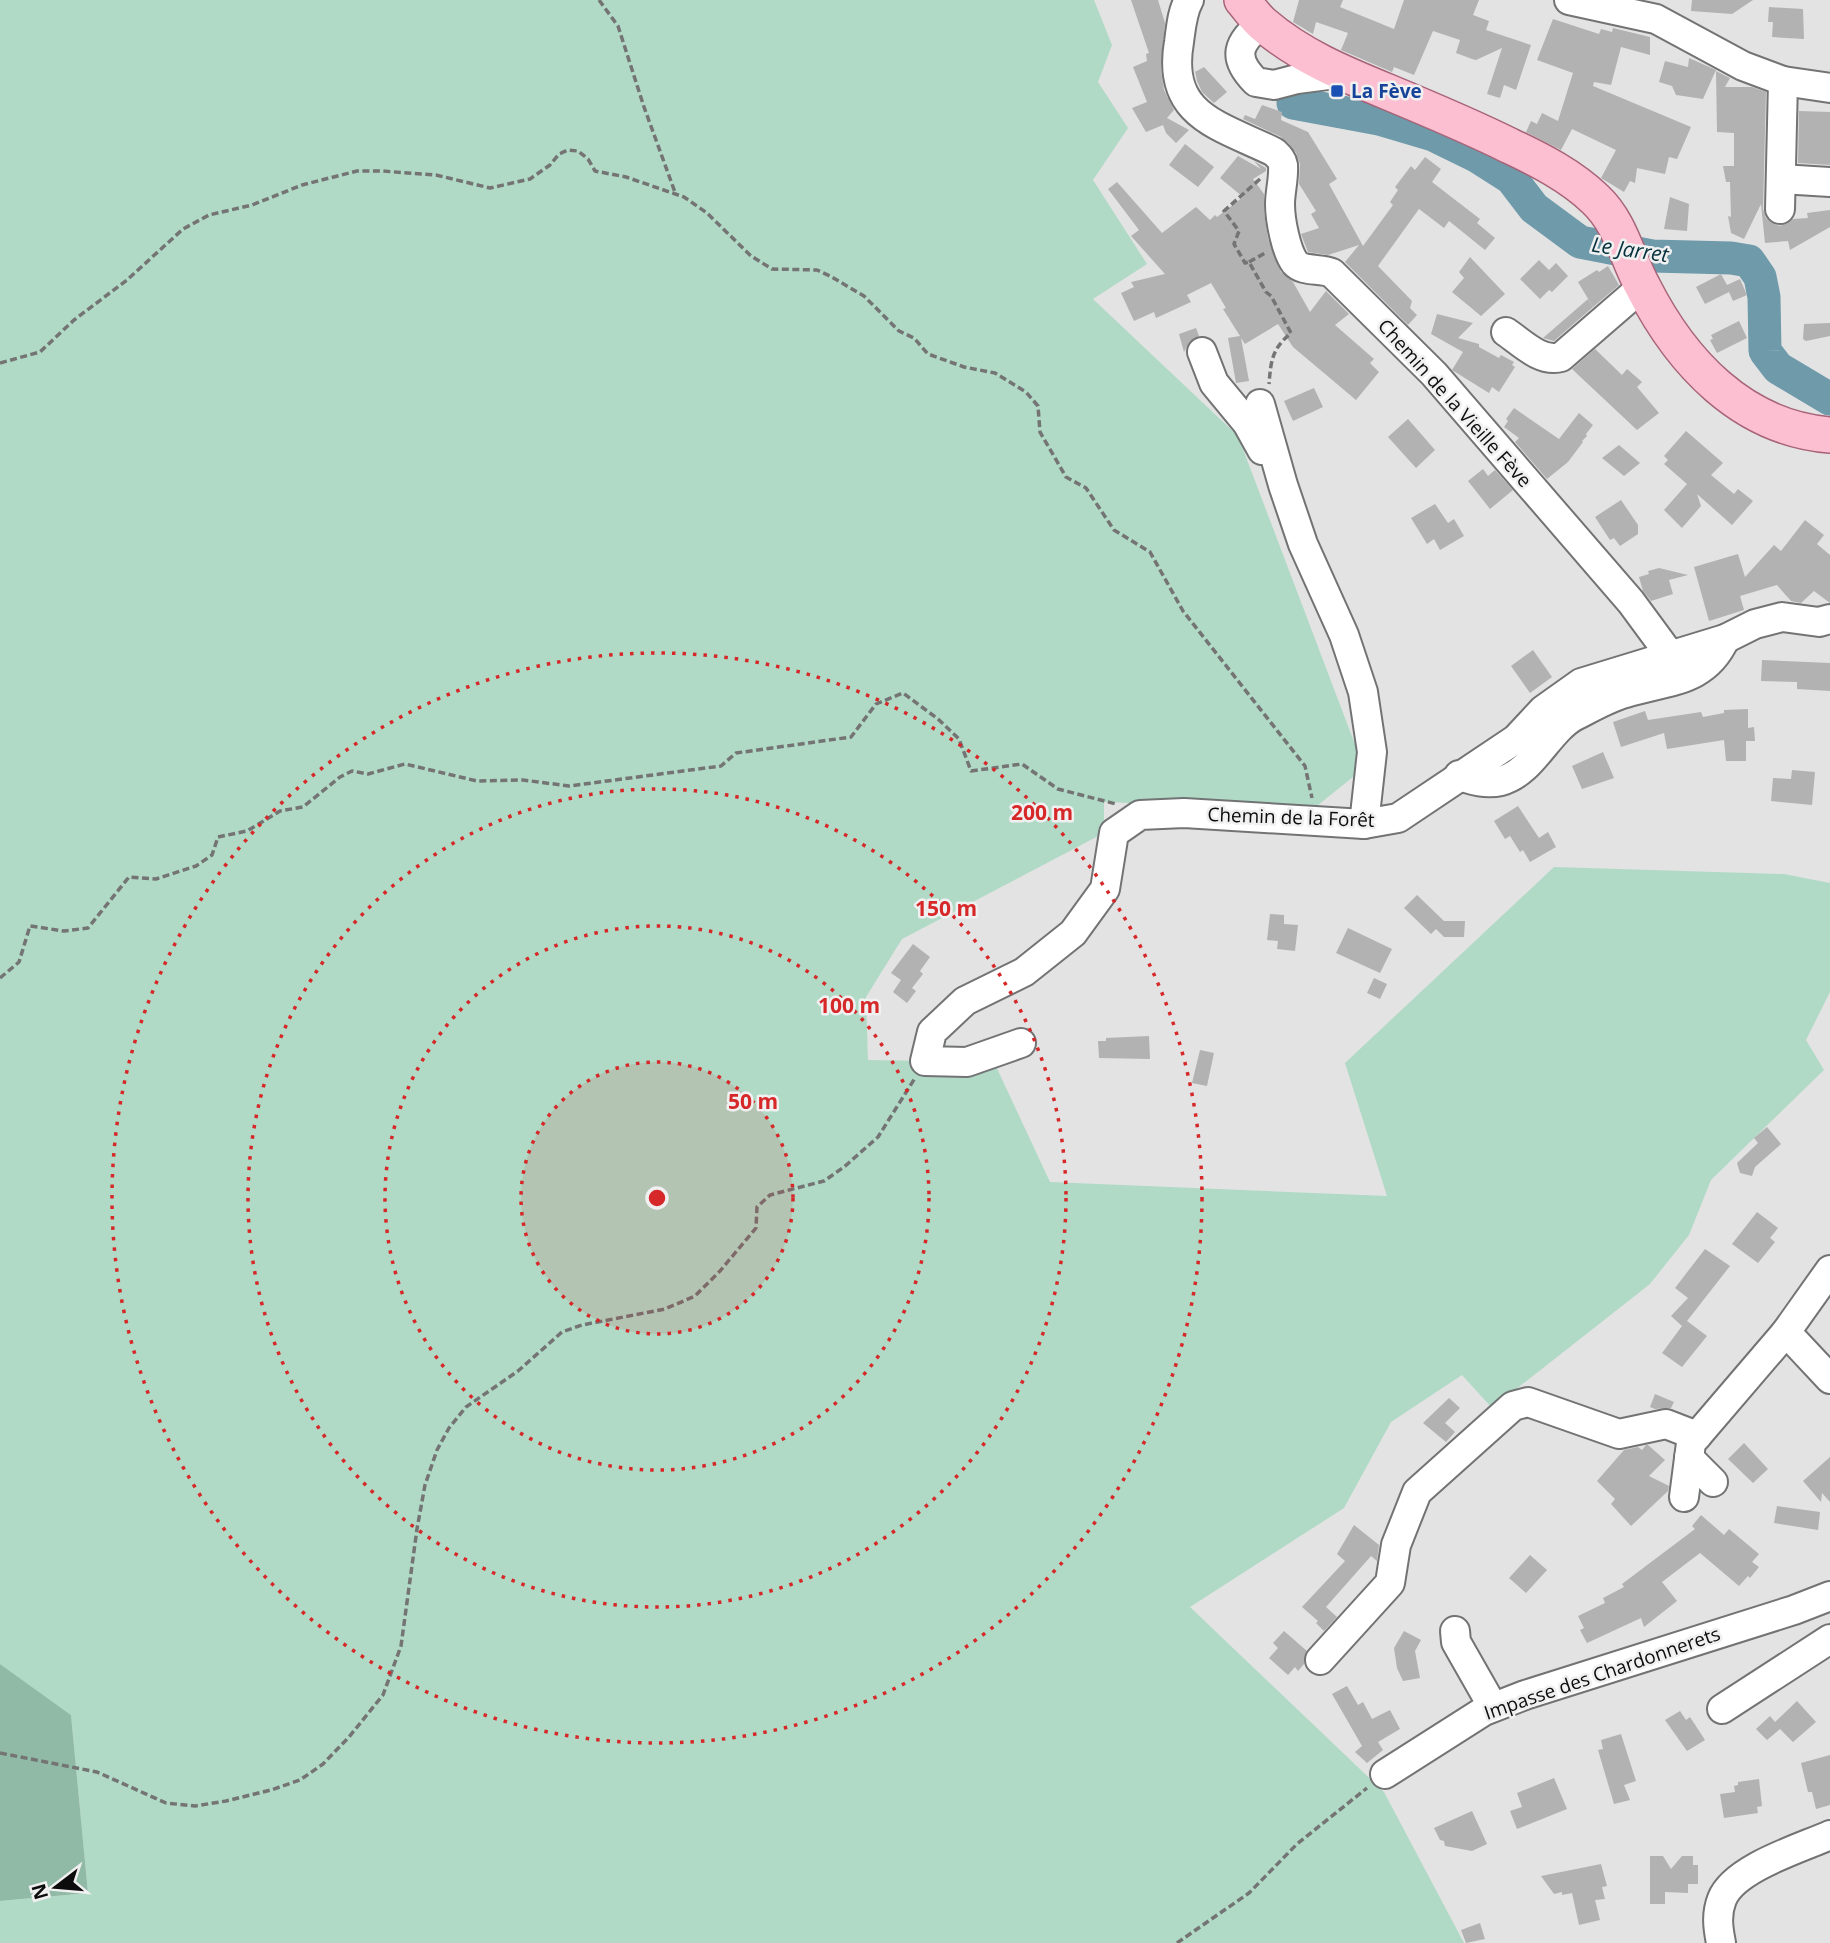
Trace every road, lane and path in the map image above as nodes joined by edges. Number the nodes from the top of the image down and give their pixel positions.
1 (599, 0) edge
2 (1189, 0) edge
3 (1569, 0) edge
4 (1252, 12) edge
5 (1343, 74) junction
6 (1783, 80) junction
7 (1830, 88) edge
8 (1267, 174) dead end
9 (1781, 179) junction
10 (1830, 182) edge
11 (676, 195) junction
12 (1780, 209) dead end
13 (1638, 277) junction
14 (1506, 332) dead end
15 (1202, 352) dead end
16 (0, 363) edge
17 (1263, 416) joint
18 (1830, 435) edge
19 (1283, 485) junction
20 (1830, 619) edge
21 (1725, 639) junction
22 (1670, 656) junction
23 (1459, 775) junction
24 (1140, 815) junction
25 (1315, 821) junction
26 (1364, 824) junction
27 (0, 978) edge
28 (1021, 1043) dead end
29 (925, 1061) junction
30 (1830, 1270) edge
31 (1786, 1332) junction
32 (1830, 1379) edge
33 (1692, 1446) junction
34 (1713, 1482) dead end
35 (1684, 1497) dead end
36 (1830, 1596) edge
37 (1455, 1631) dead end
38 (1830, 1639) edge
39 (1320, 1660) dead end
40 (1493, 1707) junction
41 (1722, 1709) dead end
42 (0, 1753) edge
43 (1385, 1774) joint
44 (1830, 1835) edge
45 (1177, 1943) edge
46 (1721, 1943) edge

1 - 11 path
2 - 22 street, Chemin de la Vieille Fève
3 - 6 street
4 - 5 main road
4 - 5 street
5 - 13 main road
6 - 7 street
6 - 9 street
8 - 17 path
9 - 10 street
9 - 12 street
11 - 16 path
11 - 25 path
13 - 14 street
13 - 18 main road
15 - 19 street
17 - 19 street
19 - 26 street
20 - 21 street, Chemin de la Forêt
21 - 22 street, Chemin de la Forêt
21 - 23 street
22 - 23 street, Chemin de la Forêt
23 - 26 street, Chemin de la Forêt
24 - 25 street, Chemin de la Forêt
24 - 27 path
24 - 29 street
25 - 26 street, Chemin de la Forêt
28 - 29 street
29 - 42 path
30 - 31 street
31 - 32 street
31 - 33 street
33 - 34 street
33 - 35 street
33 - 39 street
36 - 40 street, Impasse des Chardonnerets
37 - 40 street
38 - 41 street
40 - 43 street, Impasse des Chardonnerets
43 - 45 path
44 - 46 street

